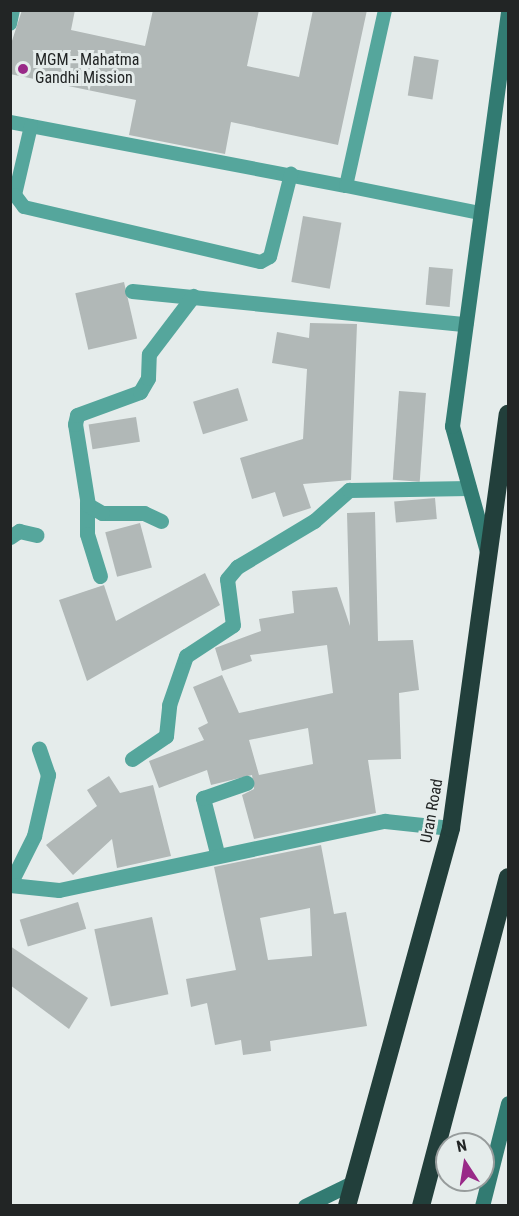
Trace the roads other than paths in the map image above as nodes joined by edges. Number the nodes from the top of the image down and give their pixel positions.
1 (13, 10) edge
2 (385, 10) edge
3 (508, 10) edge
4 (10, 24) edge
5 (10, 122) edge
6 (31, 126) junction
7 (291, 174) junction
8 (346, 186) junction
9 (480, 213) junction
10 (132, 291) dead end
11 (192, 296) junction
12 (465, 324) junction
13 (508, 414) edge
14 (469, 488) junction
15 (87, 502) junction
16 (161, 521) dead end
17 (37, 535) dead end
18 (10, 537) edge
19 (489, 558) junction
20 (100, 576) dead end
21 (39, 749) dead end
22 (132, 759) dead end
23 (246, 783) dead end
24 (451, 828) junction
25 (218, 853) junction
26 (508, 878) edge
27 (10, 884) edge
28 (508, 1103) edge
29 (352, 1183) junction
30 (305, 1206) edge
31 (346, 1206) edge
32 (421, 1206) edge
33 (482, 1206) edge

1 - 4 lane
2 - 8 lane
3 - 9 street
5 - 6 lane
6 - 7 lane
6 - 7 lane
7 - 8 lane
8 - 9 lane
9 - 12 street
10 - 11 street
11 - 12 street
11 - 15 street
12 - 14 street
13 - 19 highway, Uran Road
14 - 19 street
14 - 22 street
15 - 16 street
15 - 20 street
17 - 18 street
19 - 24 highway, Uran Road
21 - 27 street
23 - 25 street
24 - 25 street
24 - 29 highway, Uran Road
25 - 27 street
26 - 32 highway
28 - 33 street
29 - 30 street
29 - 31 highway, Uran Road

